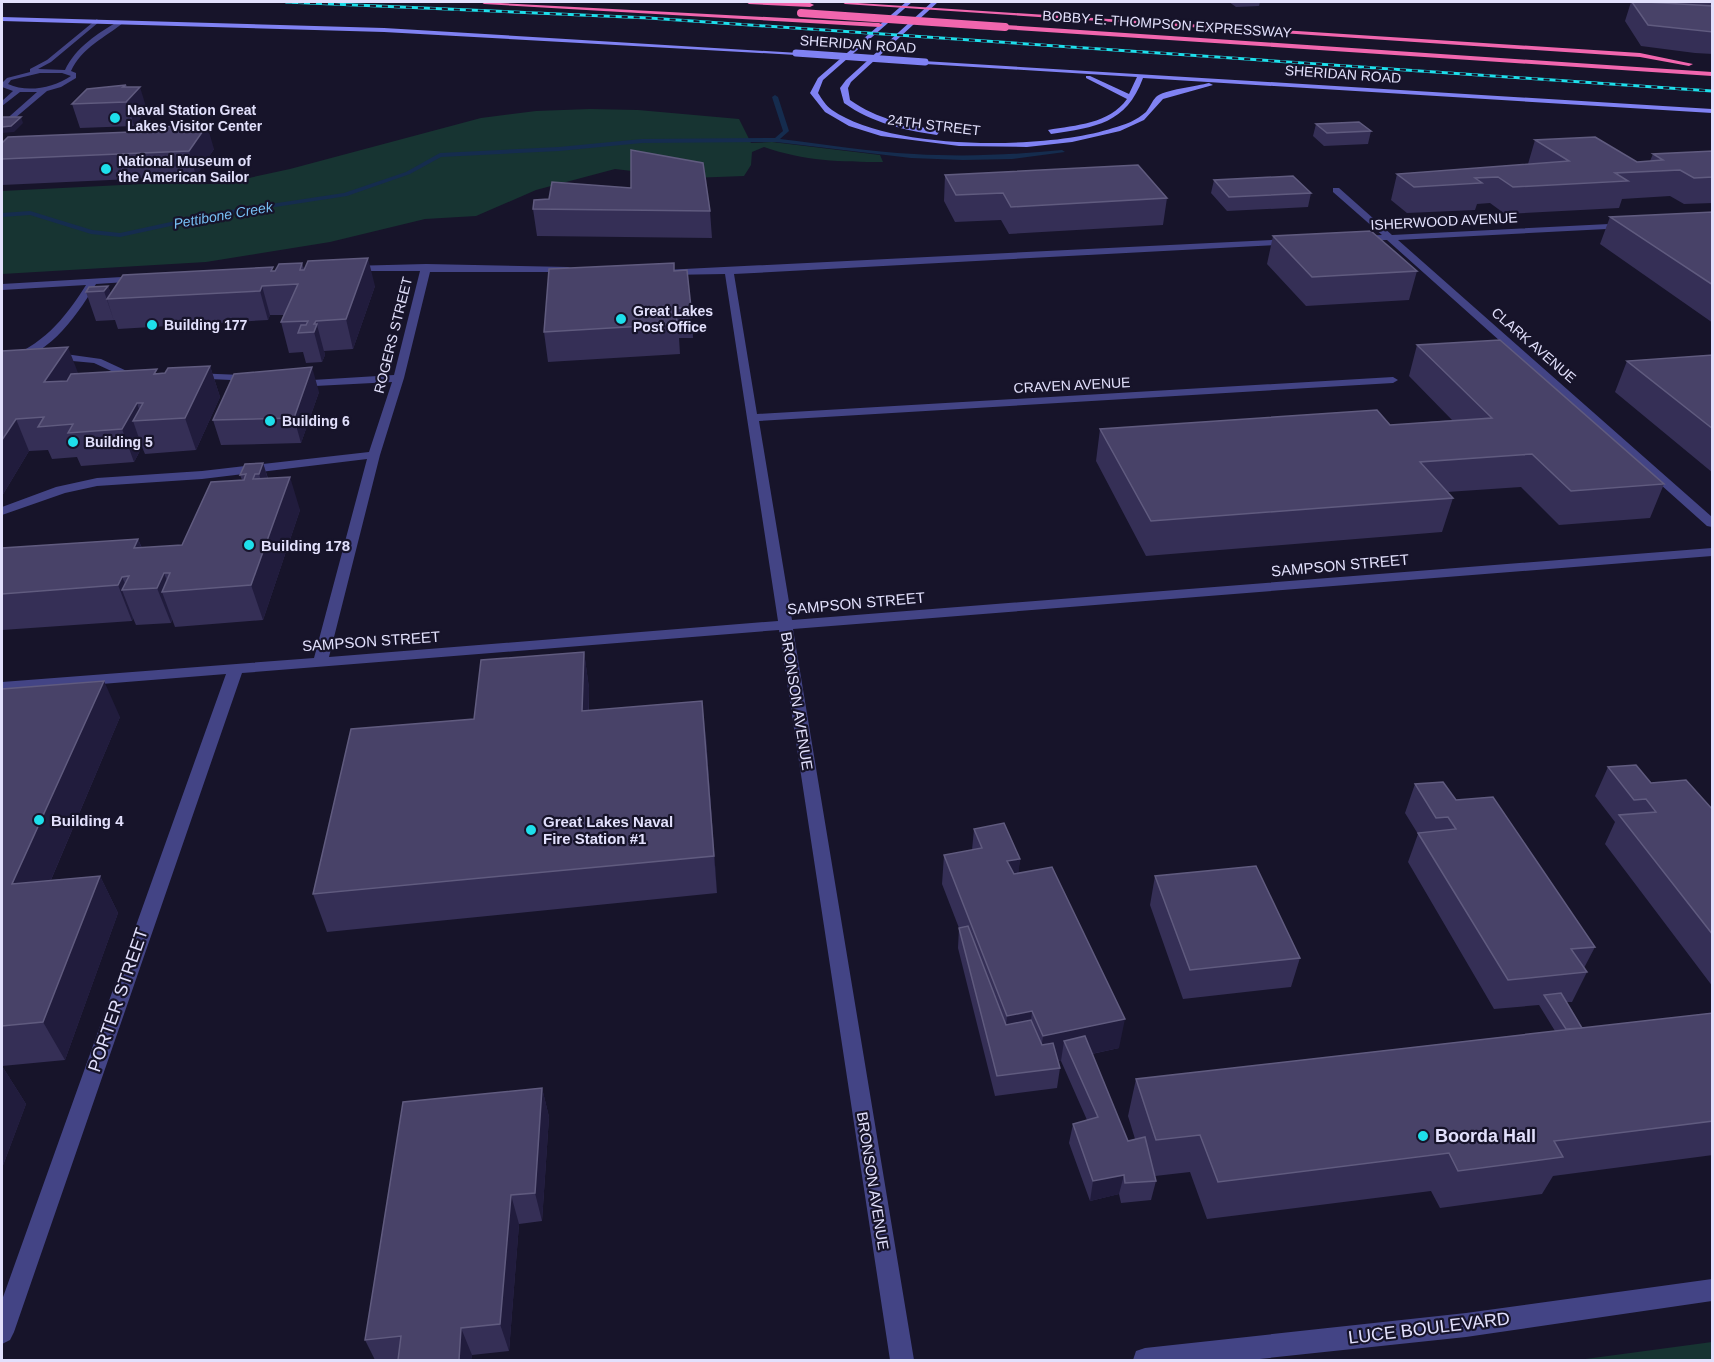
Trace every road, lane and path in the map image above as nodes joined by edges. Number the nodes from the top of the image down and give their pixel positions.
1 (484, 2) edge
2 (620, 2) edge
3 (749, 2) edge
4 (845, 2) edge
5 (873, 2) edge
6 (935, 2) edge
7 (955, 2) edge
8 (863, 3) edge
9 (906, 4) edge
10 (928, 7) junction
11 (995, 10) junction
12 (2, 20) edge
13 (97, 21) junction
14 (121, 22) junction
15 (1008, 23) junction
16 (879, 25) junction
17 (1689, 64) junction
18 (1713, 65) edge
19 (1073, 71) junction
20 (67, 72) junction
21 (1713, 74) edge
22 (20, 75) junction
23 (1141, 75) junction
24 (1155, 76) junction
25 (1231, 80) junction
26 (46, 88) junction
27 (20, 89) junction
28 (4, 90) edge
29 (1155, 93) junction
30 (1131, 98) junction
31 (2, 104) edge
32 (1713, 111) edge
33 (2, 127) edge
34 (1336, 190) dead end
35 (1642, 225) edge
36 (1389, 237) junction
37 (1347, 239) edge
38 (1300, 242) edge
39 (426, 267) junction
40 (341, 268) edge
41 (583, 270) edge
42 (652, 271) edge
43 (729, 271) junction
44 (152, 278) edge
45 (93, 282) junction
46 (2, 286) edge
47 (21, 358) junction
48 (2, 363) edge
49 (183, 377) edge
50 (399, 378) junction
51 (150, 379) edge
52 (1393, 380) dead end
53 (286, 385) edge
54 (253, 387) edge
55 (752, 418) junction
56 (374, 455) junction
57 (2, 511) edge
58 (1713, 523) edge
59 (1713, 552) edge
60 (785, 625) junction
61 (320, 662) junction
62 (236, 668) junction
63 (2, 687) edge
64 (1713, 1290) edge
65 (2, 1332) edge
66 (902, 1360) edge
67 (1144, 1360) edge

1 - 16 highway
2 - 15 highway, BOBBY E. THOMPSON EXPRESSWAY, bridge
3 - 15 highway, BOBBY E. THOMPSON EXPRESSWAY
4 - 8 highway
5 - 8 highway
6 - 10 main road, 24TH STREET
7 - 11 highway
8 - 9 highway
9 - 10 highway
9 - 16 main road, 24TH STREET
10 - 11 highway
10 - 30 main road, 24TH STREET
11 - 17 highway
12 - 13 main road, SHERIDAN ROAD
13 - 14 main road, SHERIDAN ROAD
13 - 22 street
14 - 19 main road, SHERIDAN ROAD, bridge
14 - 20 street
15 - 17 highway, BOBBY E. THOMPSON EXPRESSWAY
15 - 21 highway, BOBBY E. THOMPSON EXPRESSWAY
16 - 29 main road, 24TH STREET
17 - 18 highway, BOBBY E. THOMPSON EXPRESSWAY
19 - 23 main road, SHERIDAN ROAD
19 - 30 main road
20 - 22 street
20 - 26 street
22 - 28 street
23 - 24 main road, SHERIDAN ROAD
23 - 30 main road, 24TH STREET
24 - 25 main road, SHERIDAN ROAD
24 - 29 main road
25 - 29 main road
25 - 32 main road, SHERIDAN ROAD
26 - 27 street
26 - 33 street
27 - 28 street
27 - 31 street
34 - 36 street, CLARK AVENUE
35 - 36 street, ISHERWOOD AVENUE
36 - 37 street, ISHERWOOD AVENUE
36 - 58 street, CLARK AVENUE
38 - 43 street
39 - 40 street, ROGERS STREET
39 - 41 street
39 - 50 street, ROGERS STREET
42 - 43 street
43 - 55 street, BRONSON AVENUE
44 - 45 street
45 - 46 street
45 - 47 street
47 - 48 street
47 - 51 street
49 - 54 street
50 - 53 street
50 - 56 street, ROGERS STREET
52 - 55 street, CRAVEN AVENUE
55 - 60 street, BRONSON AVENUE
56 - 57 street
56 - 61 street, ROGERS STREET
59 - 60 street, SAMPSON STREET
60 - 61 street, SAMPSON STREET
60 - 66 street, BRONSON AVENUE
61 - 62 street, SAMPSON STREET
62 - 63 street, SAMPSON STREET
62 - 65 street, PORTER STREET
64 - 67 street, LUCE BOULEVARD

